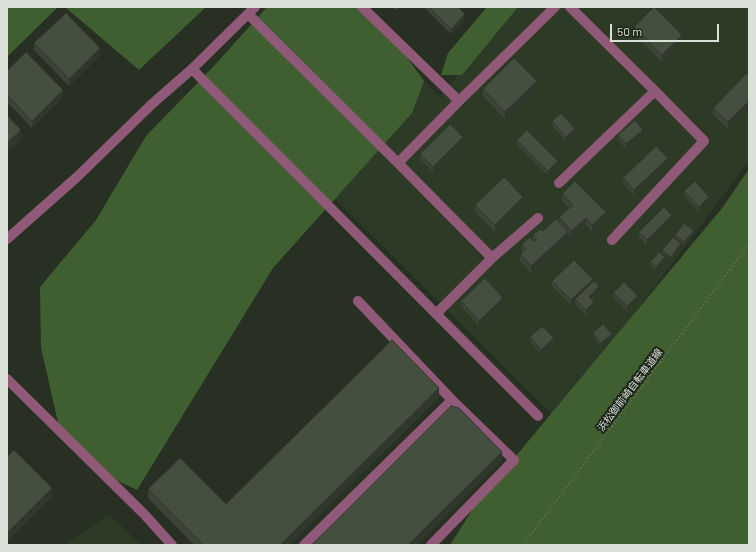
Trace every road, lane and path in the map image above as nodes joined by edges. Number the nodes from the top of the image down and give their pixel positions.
1 (362, 7) edge
2 (555, 7) edge
3 (570, 7) edge
4 (251, 10) edge
5 (192, 69) junction
6 (654, 91) junction
7 (459, 101) junction
8 (398, 164) junction
9 (559, 183) dead end
10 (538, 218) dead end
11 (7, 239) edge
12 (612, 240) dead end
13 (749, 244) edge
14 (492, 258) junction
15 (358, 301) dead end
16 (436, 314) junction
17 (7, 379) edge
18 (452, 400) junction
19 (538, 416) dead end
20 (172, 545) edge
21 (304, 545) edge
22 (431, 545) edge
23 (523, 545) edge

1 - 7 street
2 - 7 street
3 - 6 street
4 - 5 street
4 - 8 street
5 - 11 street
5 - 16 street
6 - 9 street
6 - 12 street
7 - 8 street
8 - 14 street
10 - 14 street
13 - 23 path, 浜松御前崎自転車道線
14 - 16 street
15 - 18 street
16 - 19 street
17 - 20 street
18 - 21 street
18 - 22 street

